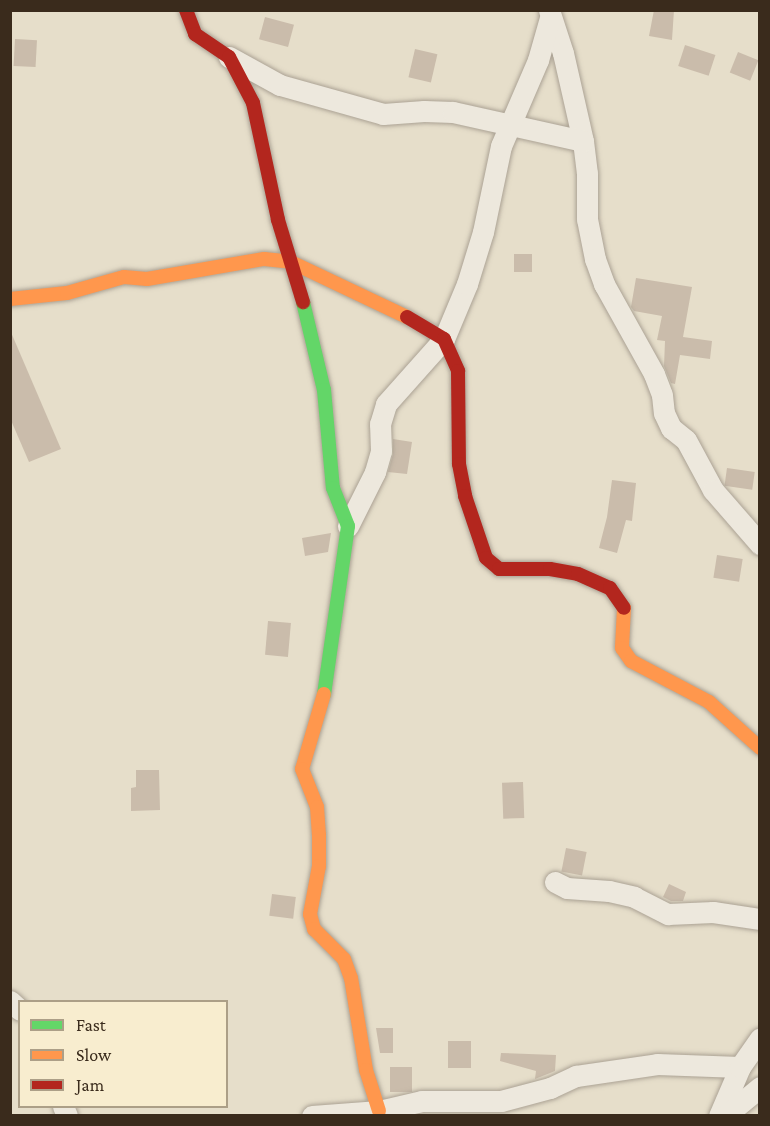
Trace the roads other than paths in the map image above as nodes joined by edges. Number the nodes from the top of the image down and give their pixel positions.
1 (186, 10) edge
2 (549, 14) edge
3 (229, 57) junction
4 (511, 126) junction
5 (583, 141) junction
6 (291, 262) junction
7 (10, 299) edge
8 (444, 339) junction
9 (348, 526) junction
10 (759, 544) edge
11 (759, 748) edge
12 (555, 882) dead end
13 (759, 919) edge
14 (759, 1038) edge
15 (740, 1067) junction
16 (759, 1087) edge
17 (379, 1111) junction
18 (312, 1116) edge
19 (719, 1116) edge
20 (725, 1116) edge

1 - 3 street
2 - 4 street
2 - 5 street
3 - 4 street
3 - 6 street
4 - 5 street
4 - 8 street
5 - 10 street
6 - 7 street
6 - 8 street
6 - 9 street
8 - 9 street
8 - 11 street
9 - 17 street
12 - 13 street
14 - 15 street
15 - 17 street
15 - 19 street
16 - 20 street
17 - 18 street

